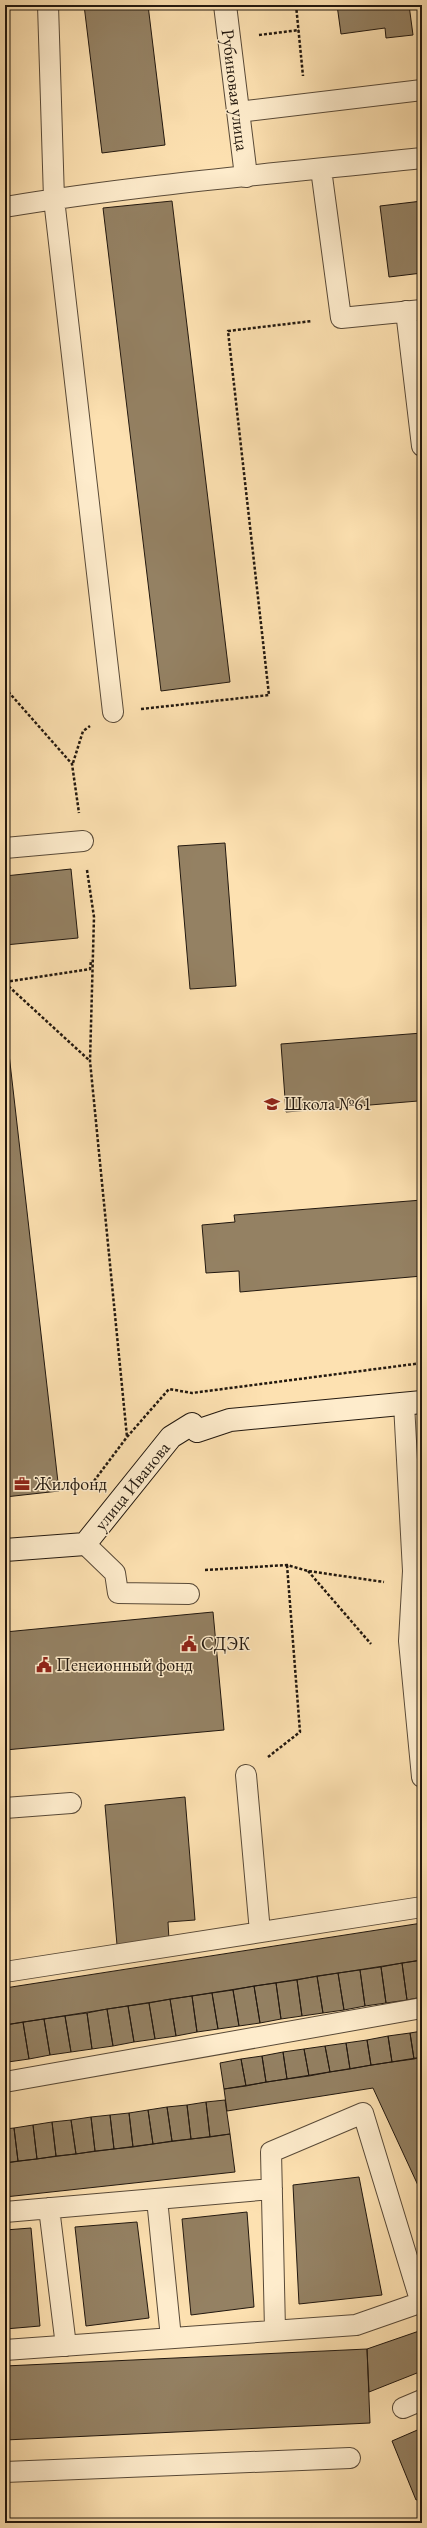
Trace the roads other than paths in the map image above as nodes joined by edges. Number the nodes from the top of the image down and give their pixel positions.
1 (48, 5) edge
2 (225, 5) edge
3 (422, 90) edge
4 (238, 112) junction
5 (422, 158) edge
6 (321, 168) junction
7 (246, 176) junction
8 (54, 199) junction
9 (5, 207) edge
10 (414, 310) edge
11 (422, 446) edge
12 (113, 712) road end
13 (83, 841) road end
14 (5, 848) edge
15 (413, 1403) edge
16 (85, 1544) junction
17 (5, 1550) edge
18 (416, 1587) edge
19 (189, 1594) dead end
20 (246, 1775) road end
21 (422, 1777) edge
22 (71, 1803) dead end
23 (5, 1808) edge
24 (422, 1907) edge
25 (260, 1932) junction
26 (5, 1972) edge
27 (422, 2008) edge
28 (5, 2082) edge
29 (272, 2189) junction
30 (157, 2199) junction
31 (49, 2208) junction
32 (5, 2212) edge
33 (421, 2302) edge
34 (275, 2330) junction
35 (171, 2338) junction
36 (66, 2346) junction
37 (5, 2350) edge
38 (422, 2400) edge
39 (403, 2408) dead end
40 (350, 2458) dead end
41 (5, 2472) edge

1 - 8 lane
2 - 4 street, Рубиновая улица
3 - 4 lane
4 - 7 street, Рубиновая улица
5 - 6 lane
6 - 7 lane
6 - 10 lane
7 - 8 lane
8 - 9 lane
8 - 12 lane
10 - 11 lane
13 - 14 lane
15 - 16 street, улица Иванова
15 - 18 lane
16 - 17 street, улица Иванова
16 - 19 lane
18 - 21 lane
20 - 25 lane
22 - 23 lane
24 - 25 lane
25 - 26 lane
27 - 28 lane
29 - 30 lane
29 - 33 lane
29 - 34 lane
30 - 31 lane
30 - 35 lane
31 - 32 lane
31 - 36 lane
33 - 34 lane
34 - 35 lane
35 - 36 lane
36 - 37 lane
38 - 39 lane
40 - 41 lane

